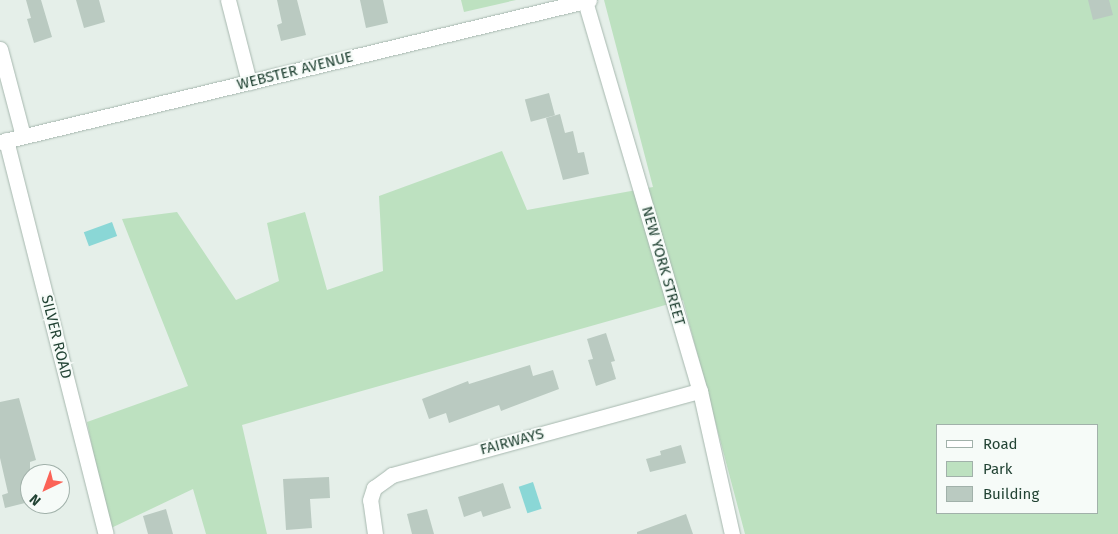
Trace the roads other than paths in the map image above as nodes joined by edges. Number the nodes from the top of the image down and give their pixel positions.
1 (228, 0) edge
2 (587, 0) edge
3 (0, 49) edge
4 (249, 82) junction
5 (23, 136) junction
6 (3, 141) edge
7 (700, 391) junction
8 (106, 534) edge
9 (375, 534) edge
10 (732, 534) edge

1 - 4 street
2 - 4 street, WEBSTER AVENUE
2 - 7 street, NEW YORK STREET
3 - 5 street
4 - 5 street, WEBSTER AVENUE
5 - 6 street, WEBSTER AVENUE
6 - 8 street, SILVER ROAD
7 - 9 street, FAIRWAYS
7 - 10 street, NEW YORK STREET

